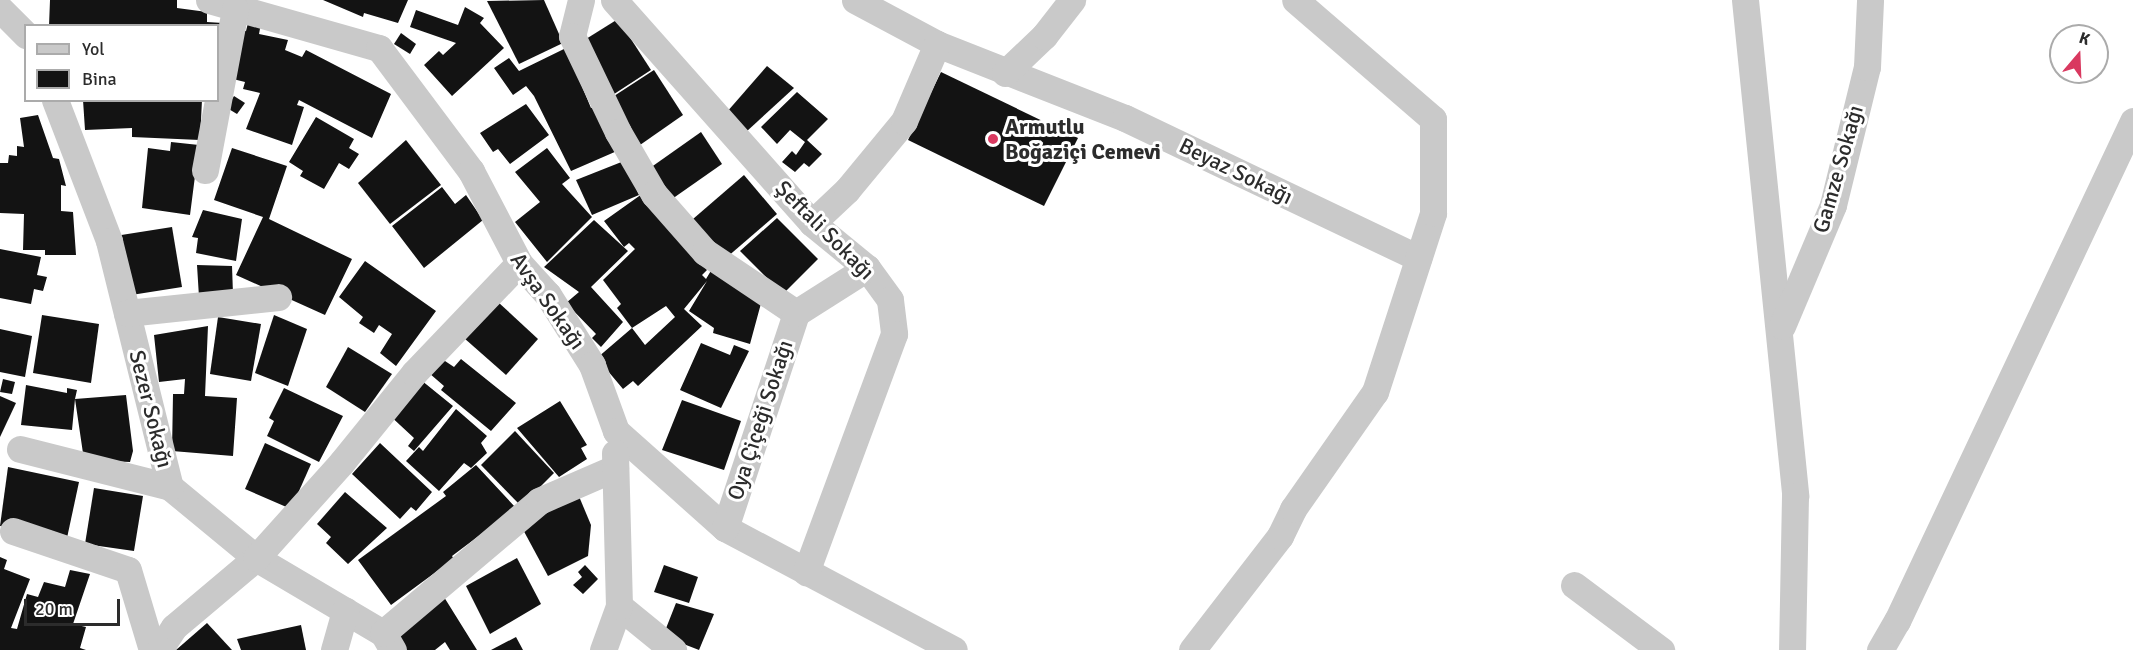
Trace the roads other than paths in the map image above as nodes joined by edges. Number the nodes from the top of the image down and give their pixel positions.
1 (209, 0) edge
2 (581, 0) edge
3 (614, 0) edge
4 (855, 0) edge
5 (1072, 0) edge
6 (1295, 0) edge
7 (1745, 0) edge
8 (1870, 0) edge
9 (235, 9) junction
10 (2, 20) edge
11 (24, 34) edge
12 (937, 44) junction
13 (1005, 73) junction
14 (219, 95) edge
15 (56, 102) edge
16 (218, 102) edge
17 (2133, 121) edge
18 (205, 170) dead end
19 (812, 223) junction
20 (1418, 258) junction
21 (519, 263) junction
22 (867, 268) junction
23 (278, 297) dead end
24 (796, 313) junction
25 (127, 314) junction
26 (1780, 332) junction
27 (616, 431) junction
28 (20, 449) dead end
29 (615, 468) junction
30 (170, 487) junction
31 (725, 528) junction
32 (13, 531) dead end
33 (256, 558) junction
34 (806, 572) junction
35 (1574, 585) dead end
36 (620, 606) junction
37 (345, 611) junction
38 (388, 641) edge
39 (152, 650) edge
40 (159, 650) edge
41 (334, 650) edge
42 (603, 650) edge
43 (673, 650) edge
44 (954, 650) edge
45 (1192, 650) edge
46 (1661, 650) edge
47 (1792, 650) edge
48 (1880, 650) edge

1 - 9 street, Avşa Sokağı
2 - 24 street, Oya Çiçeği Sokağı
3 - 19 street, Şeftali Sokağı
4 - 12 street, Beyaz Sokağı
5 - 13 street
6 - 20 street
7 - 26 street
8 - 26 street, Gamze Sokağı
9 - 14 street
9 - 21 street, Avşa Sokağı
10 - 11 street
12 - 13 street, Beyaz Sokağı
12 - 19 street
13 - 20 street, Beyaz Sokağı
15 - 25 street, Sezer Sokağı
16 - 18 street
17 - 48 street
19 - 22 street, Şeftali Sokağı
20 - 45 street
21 - 27 street, Avşa Sokağı
21 - 33 street
22 - 24 street, Oya Çiçeği Sokağı
22 - 34 street, Şeftali Sokağı
23 - 25 street
24 - 31 street, Oya Çiçeği Sokağı
25 - 30 street, Sezer Sokağı
26 - 47 street
27 - 29 street
27 - 31 street, Avşa Sokağı
28 - 30 street
29 - 36 street
29 - 38 street
30 - 33 street, Sezer Sokağı
31 - 34 street, Avşa Sokağı
32 - 39 street
33 - 37 street, Sezer Sokağı
33 - 40 street
34 - 44 street, Avşa Sokağı
35 - 46 street
36 - 42 street
36 - 43 street
37 - 38 street, Sezer Sokağı
37 - 41 street

